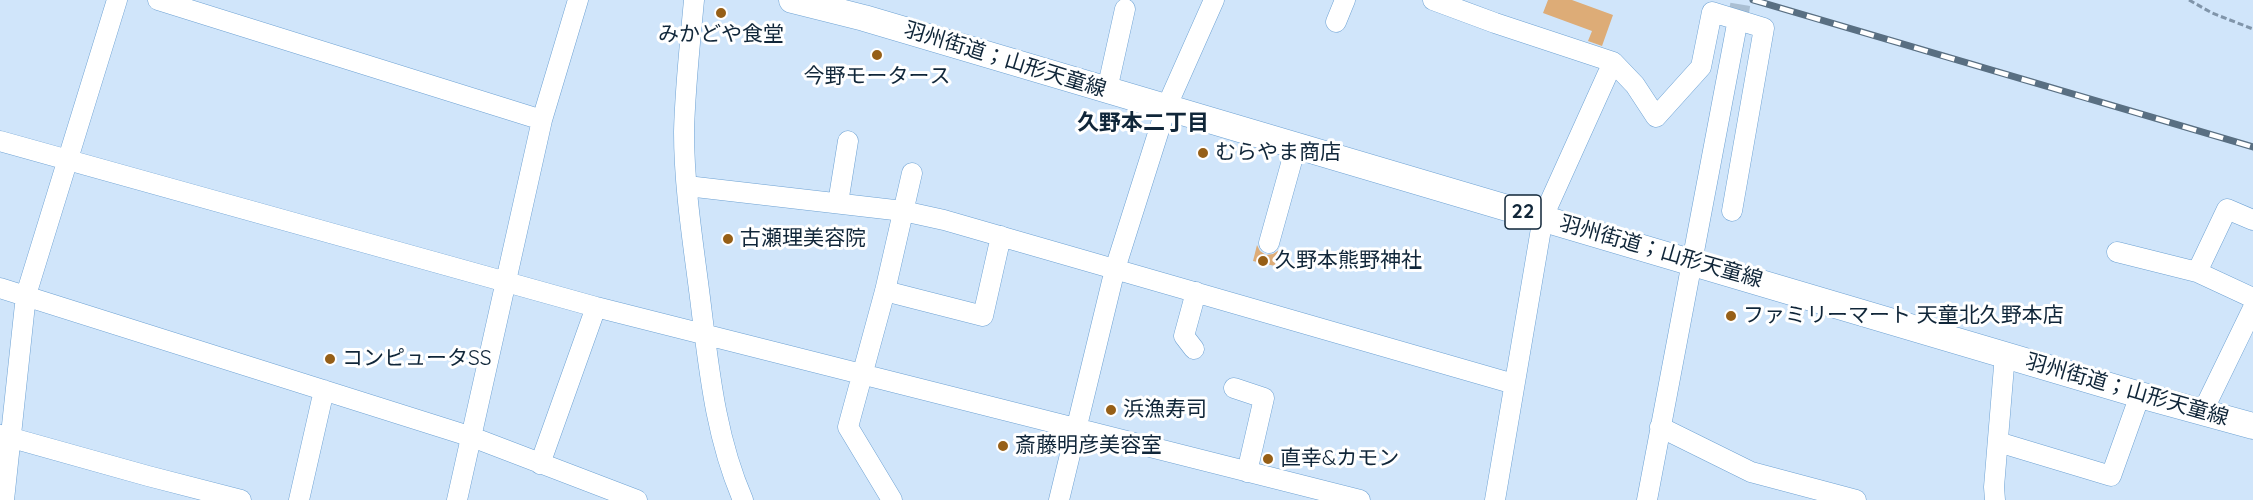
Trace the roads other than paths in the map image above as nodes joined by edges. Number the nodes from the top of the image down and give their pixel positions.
1 (117, 0) edge
2 (158, 0) edge
3 (578, 0) edge
4 (694, 0) edge
5 (792, 0) edge
6 (1214, 0) edge
7 (1346, 0) edge
8 (1433, 0) edge
9 (1125, 9) dead end
10 (1336, 22) dead end
11 (1737, 24) tunnel mouth
12 (1613, 62) junction
13 (1107, 90) junction
14 (1166, 108) junction
15 (542, 120) junction
16 (0, 141) edge
17 (848, 141) dead end
18 (1296, 146) junction
19 (67, 161) junction
20 (912, 173) dead end
21 (687, 186) junction
22 (838, 203) junction
23 (903, 211) junction
24 (1732, 211) dead end
25 (1543, 217) junction
26 (2253, 220) edge
27 (1001, 237) junction
28 (1269, 243) dead end
29 (2117, 252) dead end
30 (1693, 261) junction
31 (1115, 269) junction
32 (2197, 272) junction
33 (506, 282) junction
34 (0, 288) edge
35 (885, 291) junction
36 (1196, 292) junction
37 (26, 295) junction
38 (2253, 298) edge
39 (596, 307) junction
40 (2253, 308) edge
41 (705, 334) junction
42 (1194, 349) dead end
43 (2005, 354) junction
44 (861, 375) junction
45 (1514, 384) junction
46 (1234, 388) dead end
47 (324, 390) junction
48 (2140, 395) junction
49 (2202, 412) junction
50 (2253, 426) edge
51 (1660, 427) junction
52 (1076, 428) junction
53 (6, 436) edge
54 (472, 437) junction
55 (1998, 442) junction
56 (540, 464) junction
57 (1247, 472) junction
58 (595, 492) edge
59 (4, 500) edge
60 (242, 500) edge
61 (299, 500) edge
62 (457, 500) edge
63 (637, 500) edge
64 (743, 500) edge
65 (892, 500) edge
66 (1059, 500) edge
67 (1360, 500) edge
68 (1495, 500) edge
69 (1647, 500) edge
70 (1856, 500) edge
71 (1995, 500) edge

1 - 19 street
2 - 15 street
3 - 15 street
4 - 21 street
5 - 13 main road, 羽州街道；山形天童線 / 22
6 - 14 street
7 - 10 street
8 - 12 street
9 - 13 street
11 - 30 street
12 - 24 street
12 - 25 street
13 - 14 main road, 羽州街道；山形天童線 / 22
14 - 18 main road, 羽州街道；山形天童線 / 22
14 - 31 street
15 - 33 street
16 - 19 street
17 - 22 street
18 - 25 main road, 羽州街道；山形天童線 / 22
18 - 28 street
19 - 33 street
19 - 37 street
20 - 23 street
21 - 22 street
21 - 41 street
22 - 23 street
23 - 27 street
23 - 35 street
25 - 30 main road, 羽州街道；山形天童線 / 22
25 - 45 street
26 - 32 street
27 - 31 street
27 - 35 street
29 - 32 street
30 - 43 main road, 羽州街道；山形天童線 / 22
30 - 51 street
31 - 36 street
31 - 52 street
32 - 38 street
33 - 39 street
33 - 54 street
34 - 37 street
35 - 44 street
36 - 42 street
36 - 45 street
37 - 47 street
37 - 53 street
39 - 41 street
39 - 56 street
40 - 49 street
41 - 44 street
41 - 64 street
43 - 48 main road, 羽州街道；山形天童線 / 22
43 - 55 street
44 - 52 street
44 - 65 street
45 - 68 street
46 - 57 street
47 - 54 street
47 - 61 street
48 - 49 main road, 羽州街道；山形天童線 / 22
48 - 55 street
49 - 50 main road, 羽州街道；山形天童線 / 22
51 - 69 street
51 - 70 street
52 - 57 street
52 - 66 street
53 - 59 street
53 - 60 street
54 - 56 street
54 - 62 street
55 - 71 street
56 - 58 street
57 - 67 street
58 - 63 street

